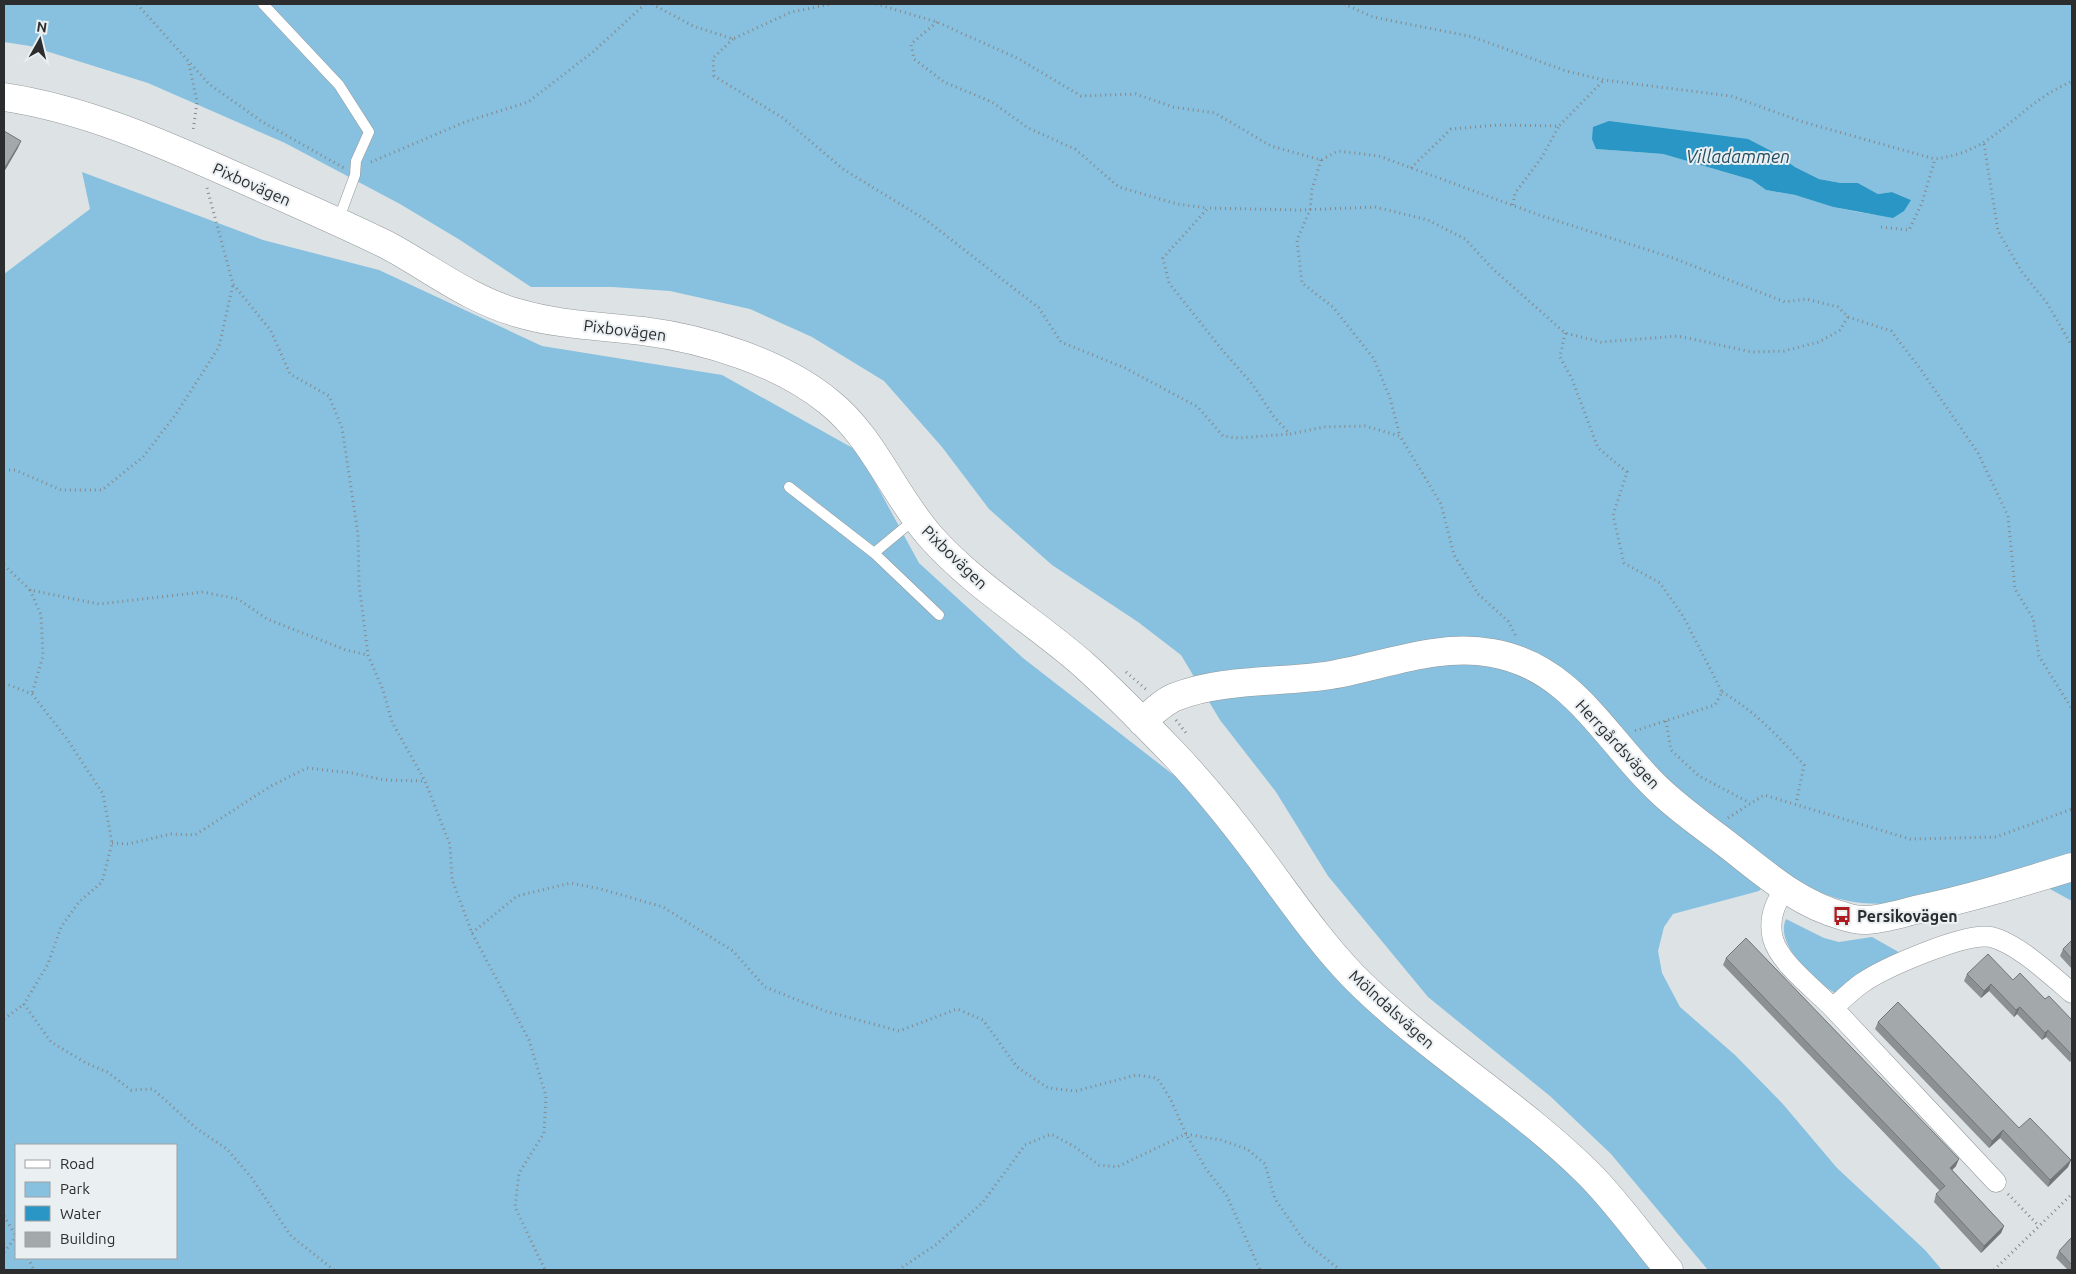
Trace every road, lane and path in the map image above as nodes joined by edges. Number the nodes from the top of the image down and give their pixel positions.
1 (136, 4) edge
2 (263, 4) edge
3 (645, 4) edge
4 (652, 4) edge
5 (832, 4) edge
6 (876, 4) edge
7 (1344, 4) edge
8 (937, 22) junction
9 (733, 38) junction
10 (189, 63) junction
11 (1604, 80) junction
12 (2072, 81) edge
13 (4, 97) edge
14 (1558, 126) junction
15 (193, 131) dead end
16 (1984, 144) junction
17 (1935, 159) junction
18 (1321, 160) junction
19 (1410, 168) junction
20 (355, 175) junction
21 (207, 186) dead end
22 (1513, 205) junction
23 (1208, 208) junction
24 (1310, 210) junction
25 (338, 222) junction
26 (1881, 228) dead end
27 (233, 284) junction
28 (1848, 317) junction
29 (1565, 333) junction
30 (2072, 346) edge
31 (1290, 434) junction
32 (1400, 436) junction
33 (4, 470) edge
34 (789, 487) dead end
35 (916, 518) junction
36 (874, 554) junction
37 (4, 565) edge
38 (30, 590) junction
39 (939, 615) dead end
40 (368, 655) junction
41 (1517, 659) junction
42 (4, 683) edge
43 (1722, 692) junction
44 (32, 694) junction
45 (2072, 709) edge
46 (1666, 721) junction
47 (1142, 722) junction
48 (1613, 738) junction
49 (425, 781) junction
50 (1751, 803) junction
51 (1796, 804) junction
52 (2072, 809) edge
53 (1708, 830) junction
54 (112, 843) junction
55 (2072, 867) edge
56 (1785, 889) junction
57 (472, 933) junction
58 (2072, 993) edge
59 (24, 1004) junction
60 (1833, 1008) junction
61 (4, 1020) edge
62 (1186, 1134) junction
63 (1996, 1182) joint
64 (2072, 1194) edge
65 (4, 1216) edge
66 (2039, 1226) junction
67 (15, 1235) edge
68 (15, 1238) edge
69 (4, 1252) edge
70 (334, 1270) edge
71 (545, 1270) edge
72 (898, 1270) edge
73 (1260, 1270) edge
74 (1340, 1270) edge
75 (1669, 1270) edge
76 (1994, 1270) edge

1 - 10 path
2 - 20 lane
3 - 20 path
4 - 9 path
5 - 9 path
6 - 8 path
7 - 11 path
8 - 18 path
8 - 23 path
9 - 31 path
10 - 15 path
10 - 20 path
11 - 14 path
11 - 17 path
12 - 16 path
13 - 25 street, Pixbovägen
14 - 19 path
14 - 22 path
16 - 17 path
16 - 30 path
17 - 26 path
18 - 19 path
18 - 24 path
19 - 22 path
20 - 25 lane
21 - 27 path
22 - 28 path
23 - 24 path
23 - 31 path
24 - 29 path
24 - 32 path
25 - 35 street, Pixbovägen
27 - 33 path
27 - 40 path
28 - 29 path
28 - 45 path
29 - 43 path
31 - 32 path
32 - 41 path
34 - 36 lane
35 - 36 lane
35 - 47 street, Pixbovägen
36 - 39 lane
37 - 38 path
38 - 40 path
38 - 44 path
40 - 49 path
41 - 47 street, Herrgårdsvägen
41 - 48 street, Herrgårdsvägen
42 - 44 path
43 - 46 path
43 - 51 path
44 - 54 path
46 - 48 path
46 - 50 path
47 - 75 street, Mölndalsvägen
48 - 53 street, Herrgårdsvägen
49 - 54 path
49 - 57 path
50 - 51 path
50 - 53 path
51 - 52 path
53 - 56 street, Herrgårdsvägen
54 - 59 path
55 - 56 street, Herrgårdsvägen
56 - 60 street
57 - 62 path
57 - 71 path
58 - 60 street
59 - 61 path
59 - 70 path
60 - 63 street
62 - 72 path
62 - 73 path
62 - 74 path
63 - 66 path
64 - 66 path
65 - 67 path
66 - 76 path
68 - 69 path

